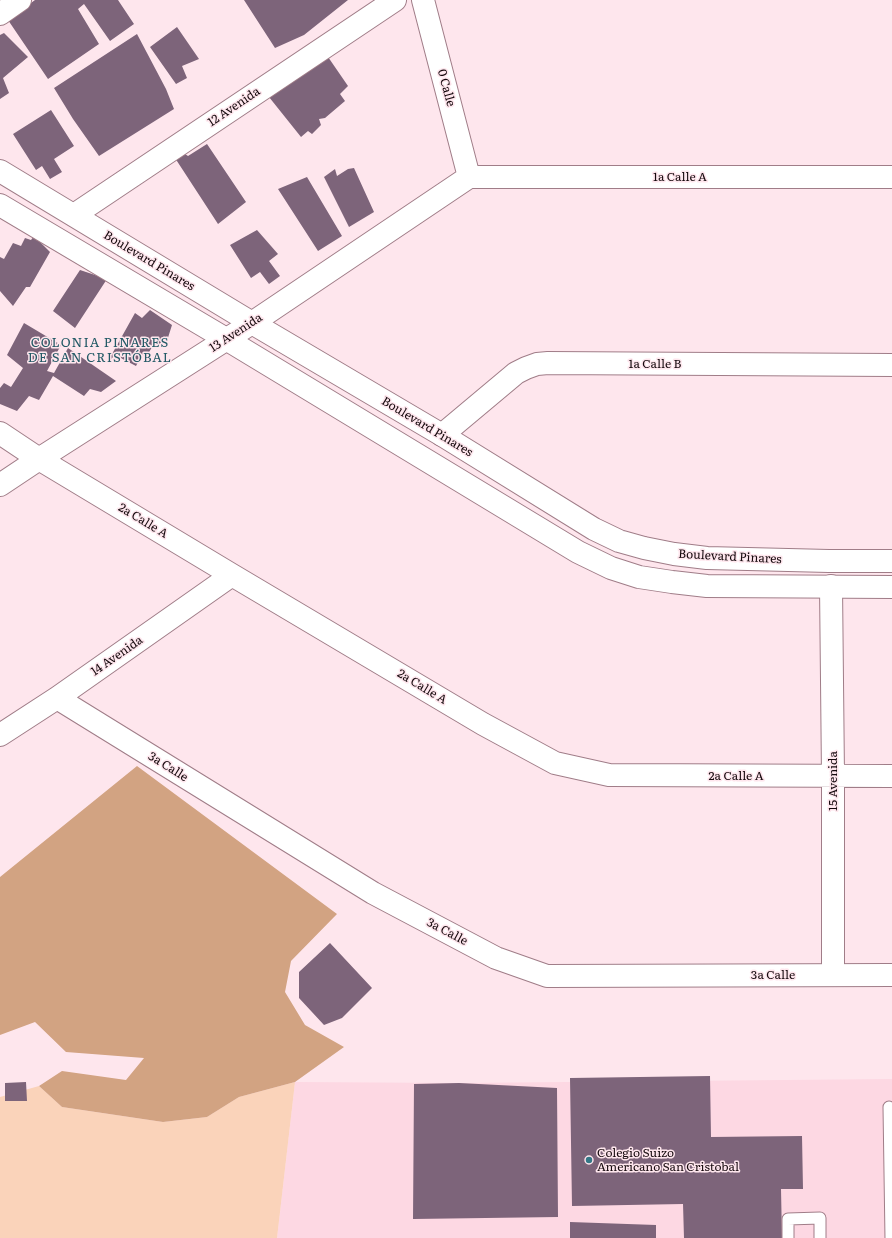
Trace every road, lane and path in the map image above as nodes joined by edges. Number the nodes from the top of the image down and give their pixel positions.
1 (20, 0) edge
2 (395, 0) edge
3 (423, 0) edge
4 (0, 14) edge
5 (0, 171) edge
6 (469, 177) junction
7 (892, 177) edge
8 (0, 205) edge
9 (74, 215) junction
10 (252, 323) junction
11 (226, 339) junction
12 (892, 365) edge
13 (0, 434) edge
14 (442, 435) junction
15 (39, 459) junction
16 (0, 485) edge
17 (892, 561) edge
18 (232, 575) junction
19 (830, 586) junction
20 (892, 587) edge
21 (57, 698) junction
22 (0, 735) edge
23 (834, 776) junction
24 (892, 776) edge
25 (833, 975) junction
26 (892, 975) edge
27 (889, 1107) dead end
28 (788, 1238) edge
29 (820, 1238) edge
30 (891, 1238) edge

1 - 4 street
2 - 9 street, 12 Avenida
3 - 6 street, 0 Calle
5 - 9 street, Boulevard Pinares
6 - 7 street, 1a Calle A
6 - 10 street, 13 Avenida
8 - 11 street
9 - 10 street, Boulevard Pinares
10 - 11 street, 13 Avenida
10 - 14 street, Boulevard Pinares
11 - 15 street, 13 Avenida
11 - 19 street
12 - 14 street, 1a Calle B
13 - 15 street, 2a Calle A
14 - 17 street, Boulevard Pinares
15 - 16 street, 13 Avenida
15 - 18 street, 2a Calle A
18 - 21 street, 14 Avenida
18 - 23 street, 2a Calle A
19 - 20 street
19 - 23 street, 15 Avenida
21 - 22 street, 14 Avenida
21 - 25 street, 3a Calle
23 - 24 street, 2a Calle A
23 - 25 street, 15 Avenida
25 - 26 street, 3a Calle
27 - 30 lane
28 - 29 lane

